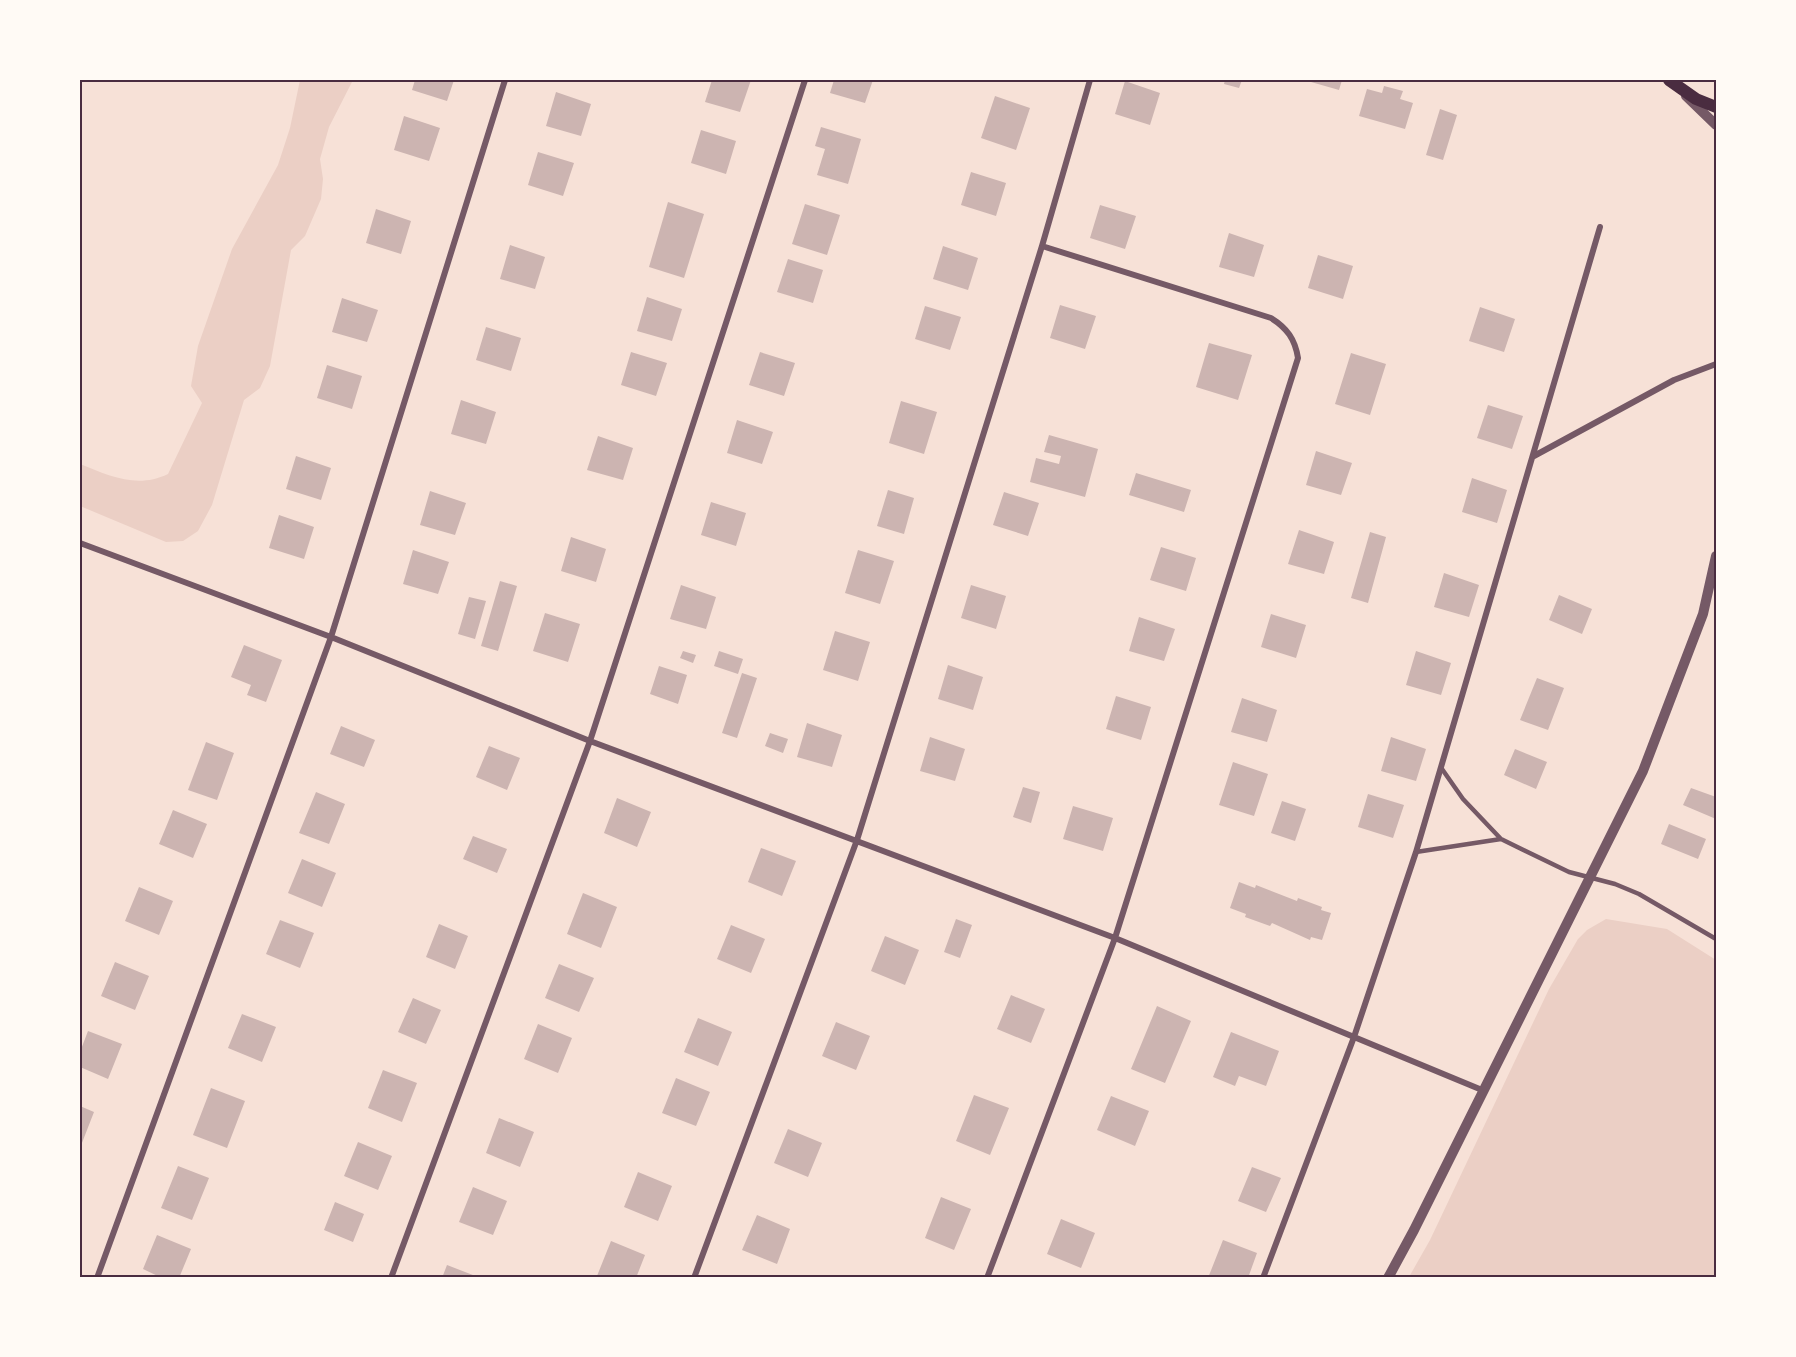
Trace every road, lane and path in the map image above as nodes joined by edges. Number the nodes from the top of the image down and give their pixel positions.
1 (506, 80) edge
2 (805, 80) edge
3 (1090, 80) edge
4 (1669, 80) edge
5 (1679, 89) junction
6 (1716, 107) edge
7 (1716, 125) edge
8 (1600, 227) dead end
9 (1042, 246) junction
10 (1716, 364) edge
11 (1534, 456) junction
12 (80, 543) edge
13 (1716, 556) edge
14 (331, 638) junction
15 (590, 741) junction
16 (1442, 769) junction
17 (1501, 839) junction
18 (857, 840) junction
19 (1416, 852) junction
20 (1590, 879) junction
21 (1115, 938) junction
22 (1716, 939) edge
23 (1354, 1037) junction
24 (1482, 1090) junction
25 (97, 1278) edge
26 (391, 1278) edge
27 (694, 1278) edge
28 (987, 1278) edge
29 (1263, 1278) edge
30 (1388, 1278) edge

1 - 14 street
2 - 15 street
3 - 9 street
4 - 5 main road
5 - 6 main road
5 - 7 street
8 - 11 street
9 - 18 street
9 - 21 street
10 - 11 street
11 - 16 street
12 - 14 street
13 - 20 street
14 - 15 street
14 - 25 street
15 - 18 street
15 - 26 street
16 - 17 lane
16 - 19 street
17 - 19 lane
17 - 20 lane
18 - 21 street
18 - 27 street
19 - 23 street
20 - 22 lane
20 - 24 street
21 - 23 street
21 - 28 street
23 - 24 street
23 - 29 street
24 - 30 street

